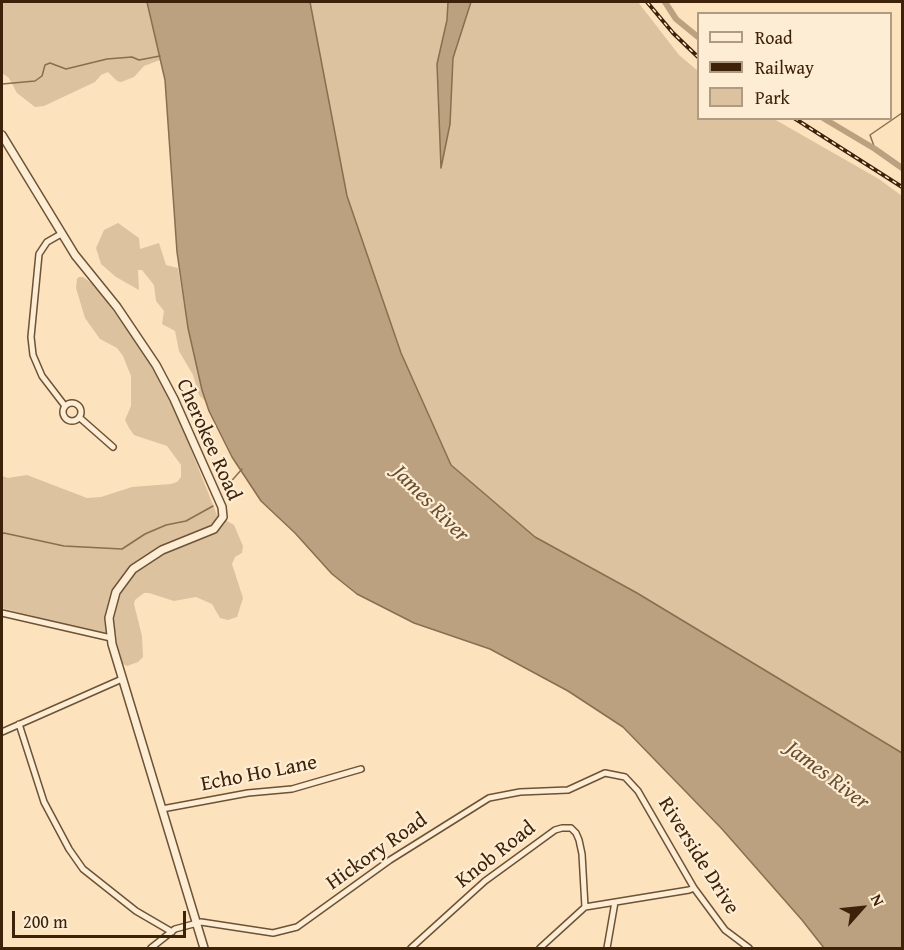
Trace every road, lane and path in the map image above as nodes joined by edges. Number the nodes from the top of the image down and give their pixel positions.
1 (2, 135) edge
2 (61, 234) junction
3 (65, 406) junction
4 (80, 418) junction
5 (113, 447) dead end
6 (2, 613) edge
7 (111, 638) junction
8 (122, 679) junction
9 (19, 724) junction
10 (2, 732) edge
11 (361, 769) dead end
12 (625, 777) joint
13 (162, 809) junction
14 (694, 888) junction
15 (615, 902) junction
16 (585, 907) junction
17 (196, 923) junction
18 (172, 932) junction
19 (152, 948) edge
20 (204, 948) edge
21 (411, 948) edge
22 (540, 948) edge
23 (607, 948) edge
24 (748, 948) edge

1 - 2 street, Cherokee Road
2 - 3 street
2 - 7 street, Cherokee Road
3 - 4 street
3 - 4 street
4 - 5 street
6 - 7 street
7 - 8 street, Cherokee Road
8 - 9 street
8 - 13 street, Cherokee Road
9 - 10 street
9 - 18 street
11 - 13 street, Echo Ho Lane
12 - 14 street, Riverside Drive
12 - 17 street, Hickory Road
13 - 17 street, Cherokee Road
14 - 15 street
14 - 24 street, Riverside Drive
15 - 16 street
15 - 23 street
16 - 21 street, Knob Road
16 - 22 street
17 - 18 street, Hickory Road
17 - 20 street, Cherokee Road
18 - 19 street, Hickory Road

